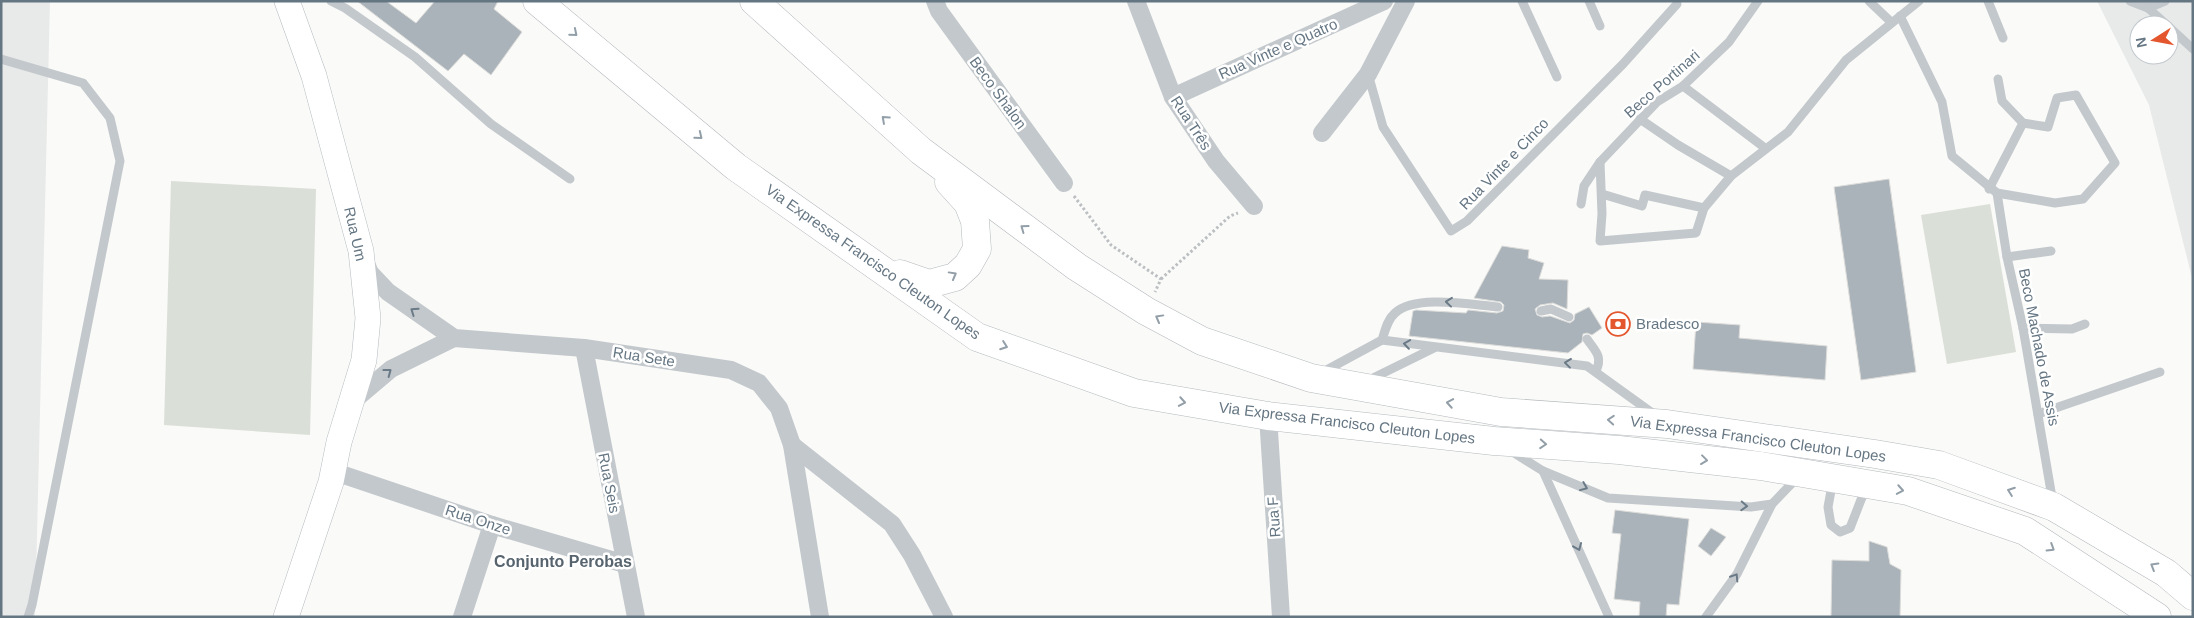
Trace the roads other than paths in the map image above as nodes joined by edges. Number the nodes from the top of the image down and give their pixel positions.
1 (287, 1) edge
2 (331, 1) edge
3 (536, 1) edge
4 (754, 1) edge
5 (935, 1) edge
6 (1384, 1) edge
7 (1406, 1) edge
8 (1522, 1) edge
9 (1589, 1) edge
10 (1758, 1) edge
11 (1869, 1) edge
12 (1919, 1) edge
13 (1988, 1) edge
14 (2130, 1) edge
15 (2165, 1) edge
16 (1140, 2) edge
17 (1678, 4) dead end
18 (2147, 4) edge
19 (2158, 15) edge
20 (1900, 16) junction
21 (1892, 22) junction
22 (1600, 26) dead end
23 (2179, 36) edge
24 (2003, 38) dead end
25 (2193, 48) edge
26 (1, 58) edge
27 (1368, 74) junction
28 (1557, 77) dead end
29 (1998, 79) dead end
30 (1683, 86) junction
31 (1173, 97) junction
32 (1640, 119) junction
33 (2023, 123) junction
34 (1322, 132) dead end
35 (1765, 148) junction
36 (921, 152) junction
37 (1600, 162) junction
38 (1731, 176) junction
39 (570, 179) dead end
40 (1064, 183) road end
41 (1993, 191) junction
42 (1602, 194) junction
43 (1582, 204) dead end
44 (1254, 206) road end
45 (1704, 208) junction
46 (361, 251) junction
47 (2051, 252) dead end
48 (2007, 257) junction
49 (875, 265) junction
50 (1498, 307) dead end
51 (1541, 312) dead end
52 (1569, 317) dead end
53 (2085, 324) dead end
54 (2023, 328) junction
55 (454, 338) junction
56 (1586, 339) dead end
57 (1382, 340) junction
58 (584, 348) junction
59 (1434, 348) junction
60 (1596, 371) junction
61 (2160, 372) dead end
62 (1311, 378) junction
63 (1355, 386) junction
64 (350, 403) junction
65 (2038, 414) junction
66 (1268, 416) junction
67 (1668, 424) junction
68 (1494, 441) junction
69 (792, 444) junction
70 (332, 471) junction
71 (1544, 471) junction
72 (1803, 472) junction
73 (1834, 478) junction
74 (1867, 484) junction
75 (1772, 504) junction
76 (2054, 506) junction
77 (492, 525) junction
78 (625, 564) junction
79 (2193, 596) edge
80 (28, 617) edge
81 (277, 617) edge
82 (286, 617) edge
83 (462, 617) edge
84 (636, 617) edge
85 (820, 617) edge
86 (944, 617) edge
87 (1281, 617) edge
88 (1609, 617) edge
89 (1706, 617) edge
90 (2157, 617) edge

1 - 46 street, Rua Um
2 - 39 lane
3 -> 49 highway, Via Expressa Francisco Cleuton Lopes
36 -> 4 highway, Via Expressa Francisco Cleuton Lopes
5 - 40 street, Beco Shalon
6 - 31 street, Rua Vinte e Quatro
7 - 27 street
8 - 28 lane
9 - 22 lane
10 - 30 lane, Beco Portinari
11 - 21 lane
12 - 20 lane
13 - 24 lane
14 - 18 lane
15 - 18 lane
16 - 31 street, Rua Três
17 - 27 lane, Rua Vinte e Cinco
18 - 19 lane
20 - 21 lane
20 - 41 lane
21 - 35 lane
23 - 25 lane
26 - 80 lane
27 - 34 street
29 - 33 lane
30 - 32 lane, Beco Portinari
30 - 35 lane
31 - 44 street, Rua Três
32 - 37 lane, Beco Portinari
32 - 38 lane
33 - 41 lane
33 - 41 lane
35 - 38 lane
49 -> 36 highway
62 -> 36 highway, Via Expressa Francisco Cleuton Lopes
37 - 42 lane
37 - 43 lane, Beco Portinari
38 - 45 lane
41 - 48 lane, Beco Machado de Assis
42 - 45 lane
42 - 45 lane
55 -> 46 street
46 - 64 street, Rua Um
47 - 48 lane
48 - 54 lane, Beco Machado de Assis
49 -> 66 highway, Via Expressa Francisco Cleuton Lopes
50 -> 57 lane
51 - 52 lane
53 - 54 lane
54 - 65 lane, Beco Machado de Assis
55 - 58 street, Rua Sete
64 -> 55 street
56 - 60 lane
59 -> 57 lane
57 - 62 lane
58 - 69 street, Rua Sete
58 - 78 street, Rua Seis
60 -> 59 lane
59 - 63 lane
60 - 67 lane
61 - 65 lane
62 - 63 highway, Via Expressa Francisco Cleuton Lopes
67 -> 63 highway, Via Expressa Francisco Cleuton Lopes
64 - 70 street, Rua Um
65 - 76 lane, Beco Machado de Assis
66 - 68 highway, Via Expressa Francisco Cleuton Lopes
66 - 87 street, Rua F
76 -> 67 highway, Via Expressa Francisco Cleuton Lopes
68 - 71 lane
68 -> 72 highway, Via Expressa Francisco Cleuton Lopes
69 - 85 street, Rua Sete
69 - 86 street
70 - 77 street, Rua Onze
70 - 81 street, Rua Um
70 - 82 street, Rua Um
71 -> 75 lane
71 -> 88 lane
72 - 73 highway, Via Expressa Francisco Cleuton Lopes
72 - 75 lane
73 - 74 highway, Via Expressa Francisco Cleuton Lopes
73 - 74 lane
74 -> 90 highway, Via Expressa Francisco Cleuton Lopes
89 -> 75 lane
79 -> 76 highway, Via Expressa Francisco Cleuton Lopes
77 - 78 street, Rua Onze
77 - 83 street
78 - 84 street, Rua Seis

